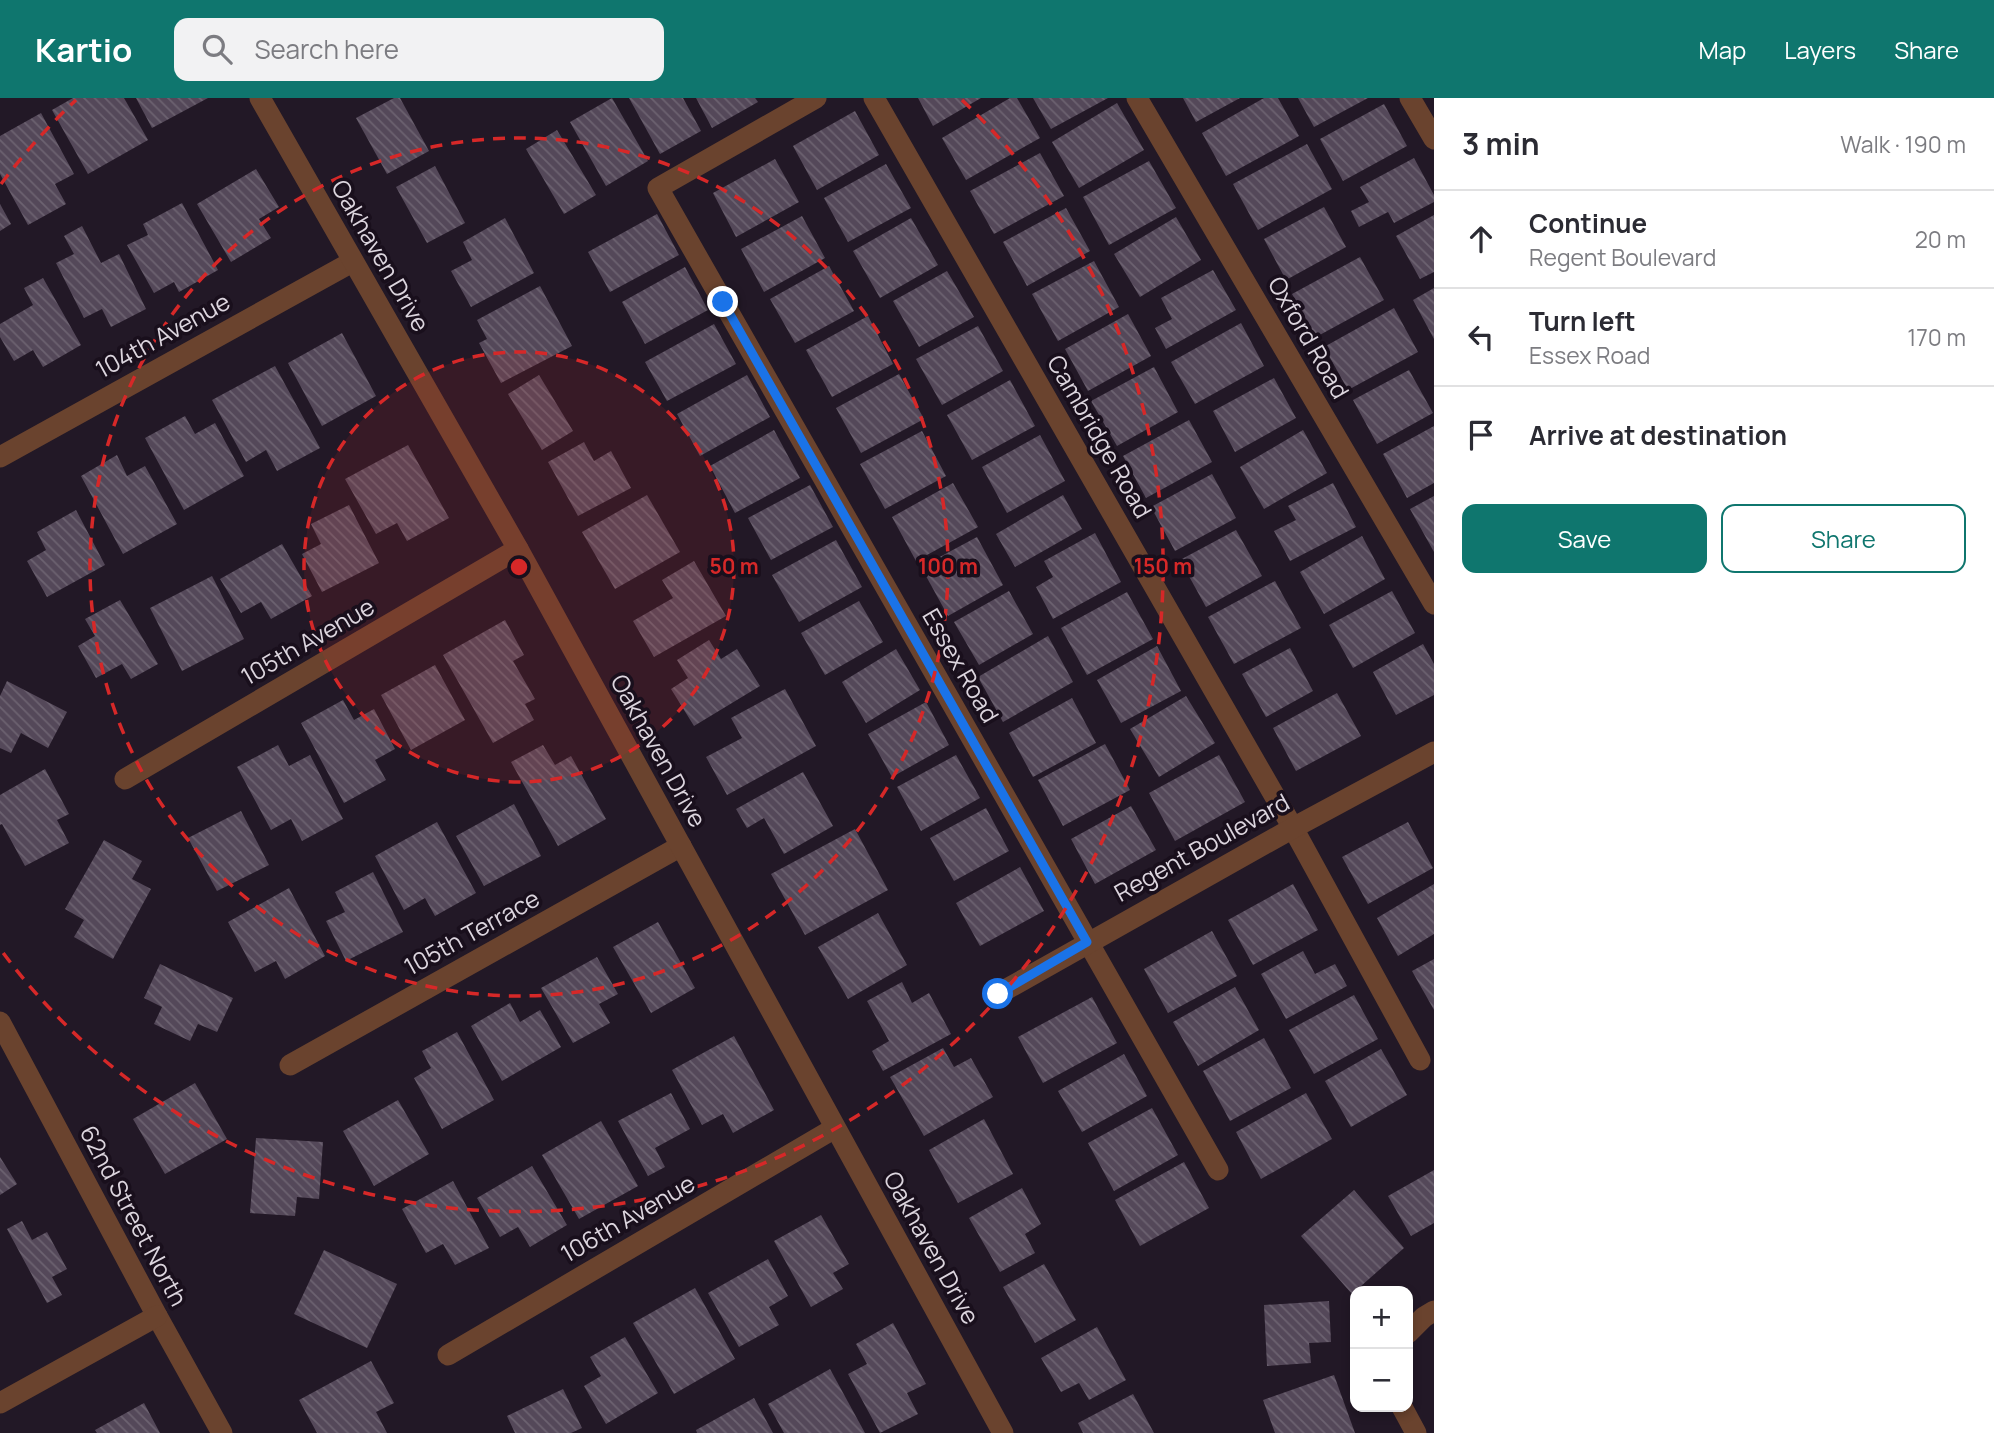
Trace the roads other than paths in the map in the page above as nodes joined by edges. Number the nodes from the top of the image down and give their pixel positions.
1 (260, 98) edge
2 (816, 98) edge
3 (874, 98) edge
4 (1137, 98) edge
5 (1410, 98) edge
6 (1434, 139) edge
7 (352, 262) junction
8 (0, 457) edge
9 (518, 549) junction
10 (1434, 604) edge
11 (1434, 752) edge
12 (125, 779) dead end
13 (1293, 828) junction
14 (681, 846) junction
15 (1087, 942) junction
16 (998, 994) dead end
17 (0, 1022) edge
18 (1420, 1060) dead end
19 (290, 1066) dead end
20 (835, 1128) junction
21 (1218, 1170) dead end
22 (1434, 1311) edge
23 (157, 1317) junction
24 (1413, 1328) edge
25 (448, 1355) dead end
26 (0, 1403) edge
27 (1405, 1412) edge
28 (222, 1433) edge
29 (1003, 1433) edge
30 (1416, 1433) edge

1 - 7 street, Oakhaven Drive
2 - 15 street, Essex Road
3 - 13 street, Cambridge Road
4 - 10 street, Oxford Road
5 - 6 street
7 - 8 street, 104th Avenue
7 - 9 street, Oakhaven Drive
9 - 12 street, 105th Avenue
9 - 14 street, Oakhaven Drive
11 - 13 street, Regent Boulevard
13 - 15 street, Regent Boulevard
13 - 18 street, Cambridge Road
14 - 19 street, 105th Terrace
14 - 20 street, Oakhaven Drive
15 - 16 street, Regent Boulevard
15 - 21 street, Essex Road
17 - 23 street, 62nd Street North
20 - 25 street, 106th Avenue
20 - 29 street, Oakhaven Drive
22 - 24 street
23 - 26 street
23 - 28 street, 62nd Street North
27 - 30 street

